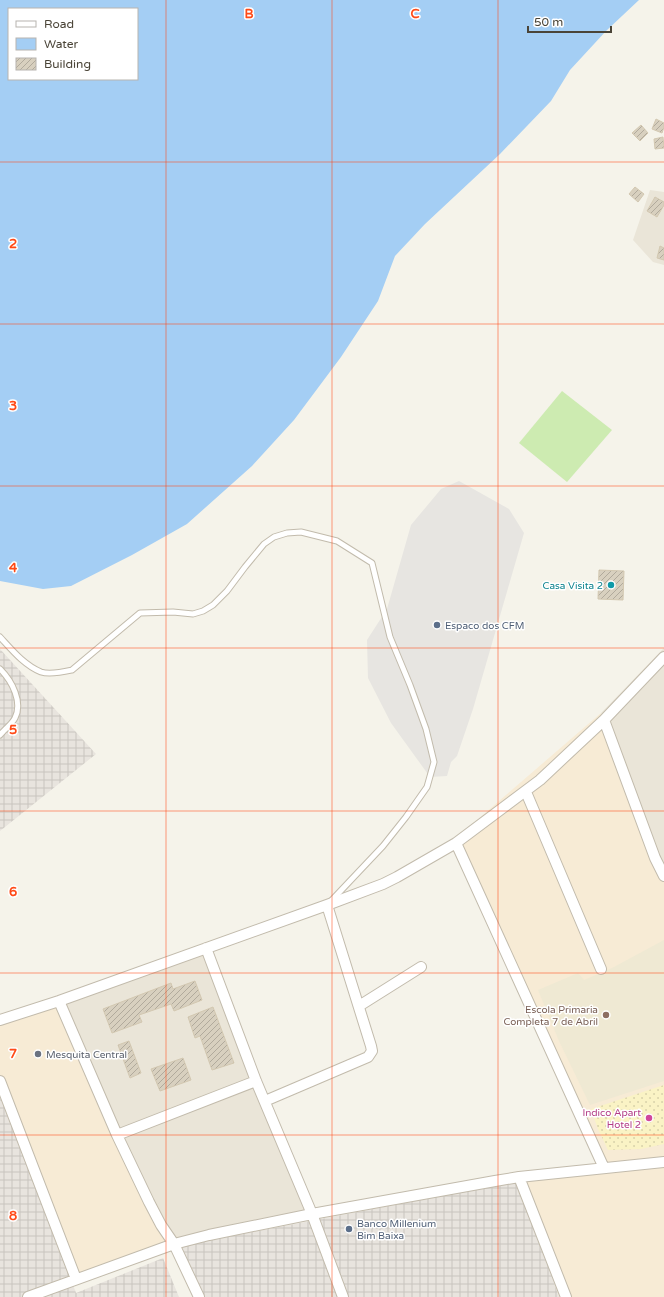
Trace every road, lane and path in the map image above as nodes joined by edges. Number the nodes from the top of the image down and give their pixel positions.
1 (0, 637) edge
2 (664, 657) edge
3 (0, 669) edge
4 (604, 720) junction
5 (0, 735) edge
6 (526, 792) junction
7 (456, 843) junction
8 (664, 876) edge
9 (327, 905) junction
10 (206, 948) junction
11 (421, 967) dead end
12 (601, 969) dead end
13 (59, 1001) junction
14 (359, 1006) junction
15 (0, 1020) edge
16 (0, 1081) edge
17 (256, 1081) junction
18 (265, 1101) junction
19 (117, 1135) junction
20 (664, 1162) edge
21 (604, 1168) junction
22 (519, 1177) junction
23 (312, 1214) junction
24 (174, 1244) junction
25 (76, 1278) junction
26 (28, 1297) edge
27 (199, 1297) edge
28 (343, 1297) edge
29 (566, 1297) edge

1 - 9 lane
2 - 4 street
3 - 5 lane
4 - 6 street
4 - 8 street
6 - 7 street
6 - 12 street
7 - 9 street
7 - 21 street
9 - 10 street
9 - 14 street
10 - 13 street
10 - 17 street
11 - 14 street
13 - 15 street
13 - 19 street
14 - 18 street
16 - 25 street
17 - 18 street
17 - 19 street
18 - 23 street
19 - 24 street
20 - 21 street
21 - 22 street
22 - 23 street
22 - 29 street
23 - 24 street
23 - 28 street
24 - 25 street
24 - 27 street
25 - 26 street

